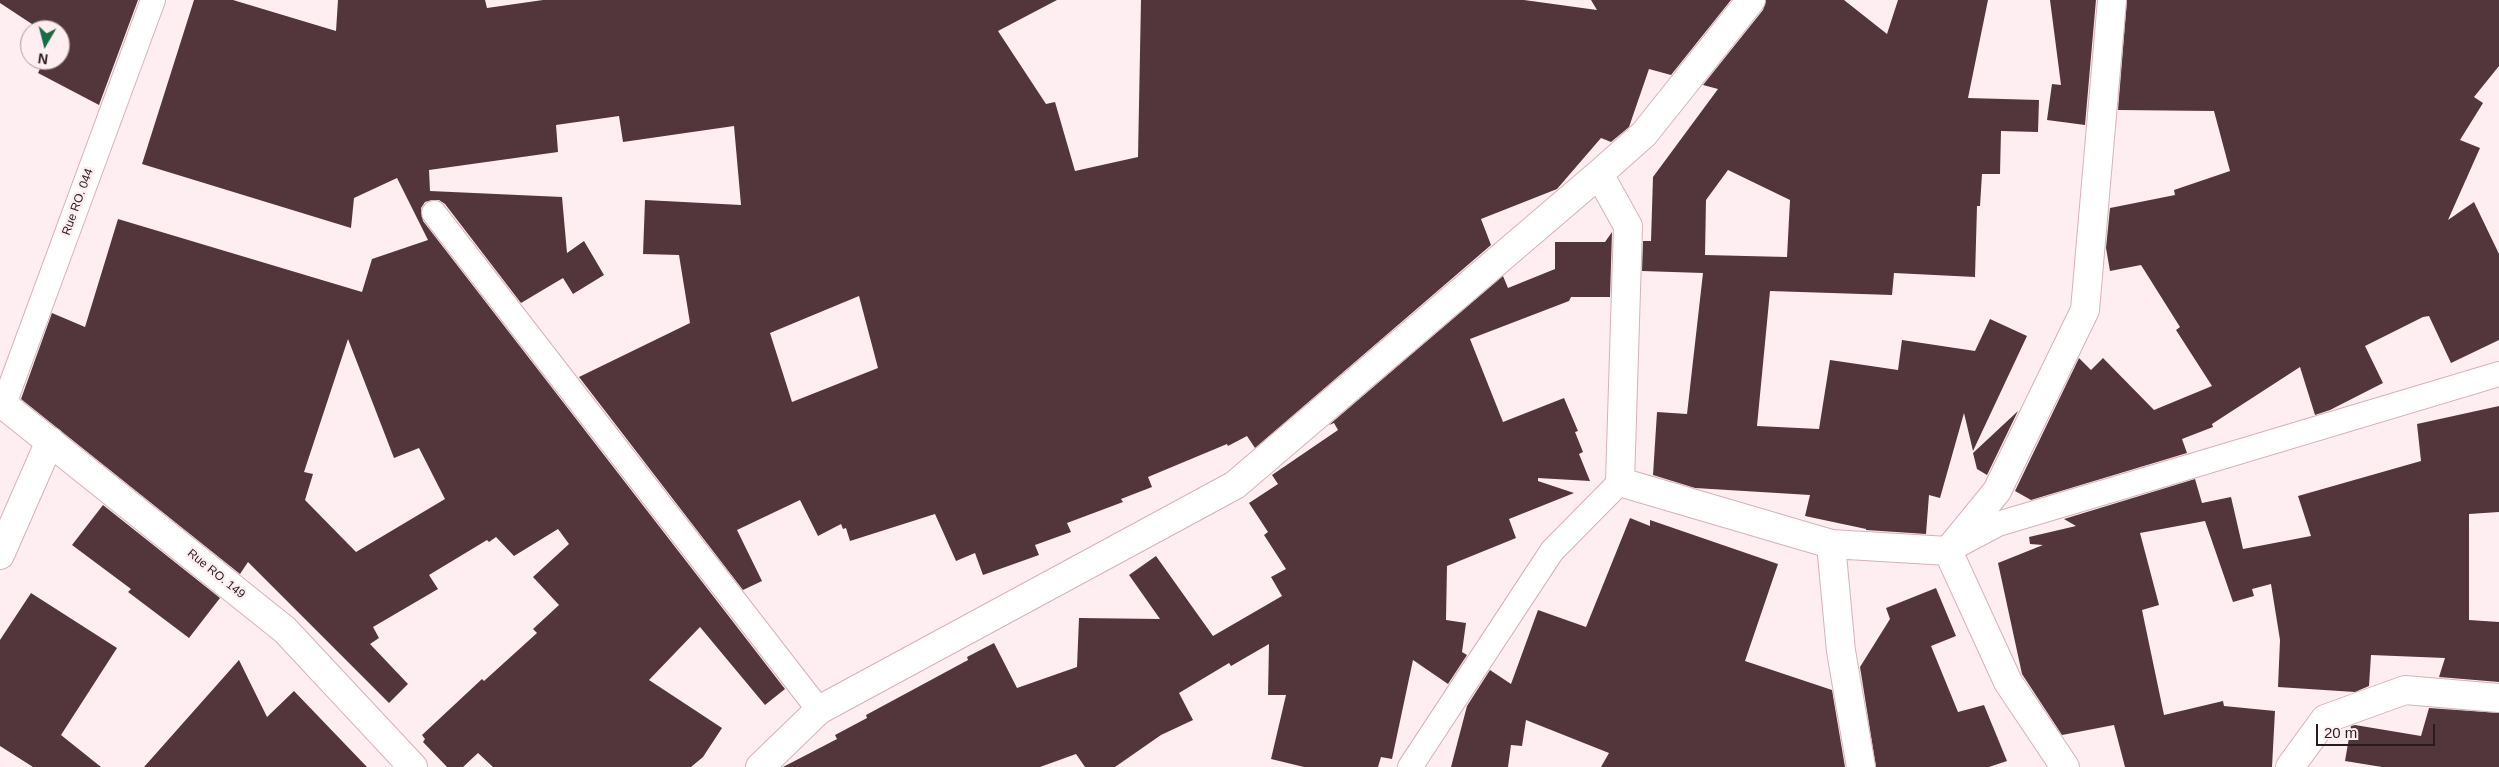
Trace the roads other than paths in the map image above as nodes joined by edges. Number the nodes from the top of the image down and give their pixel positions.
1 (153, 0) edge
2 (1751, 0) edge
3 (2112, 0) edge
4 (1599, 174) junction
5 (434, 213) dead end
6 (2499, 374) edge
7 (2, 403) edge
8 (50, 441) junction
9 (1620, 482) junction
10 (1831, 544) junction
11 (1948, 551) junction
12 (0, 555) edge
13 (2499, 698) edge
14 (819, 710) junction
15 (413, 767) edge
16 (760, 767) edge
17 (1410, 767) edge
18 (1861, 767) edge
19 (2065, 767) edge
20 (2290, 767) edge

1 - 7 lane, Rue RO. 044
2 - 4 street
3 - 11 street
4 - 9 street
4 - 14 street
5 - 14 lane
6 - 11 lane
7 - 8 street, Rue RO. 149
8 - 12 street
8 - 15 street, Rue RO. 149
9 - 10 street
9 - 17 lane
10 - 11 street
10 - 18 street
11 - 19 street
13 - 20 street
14 - 16 street

